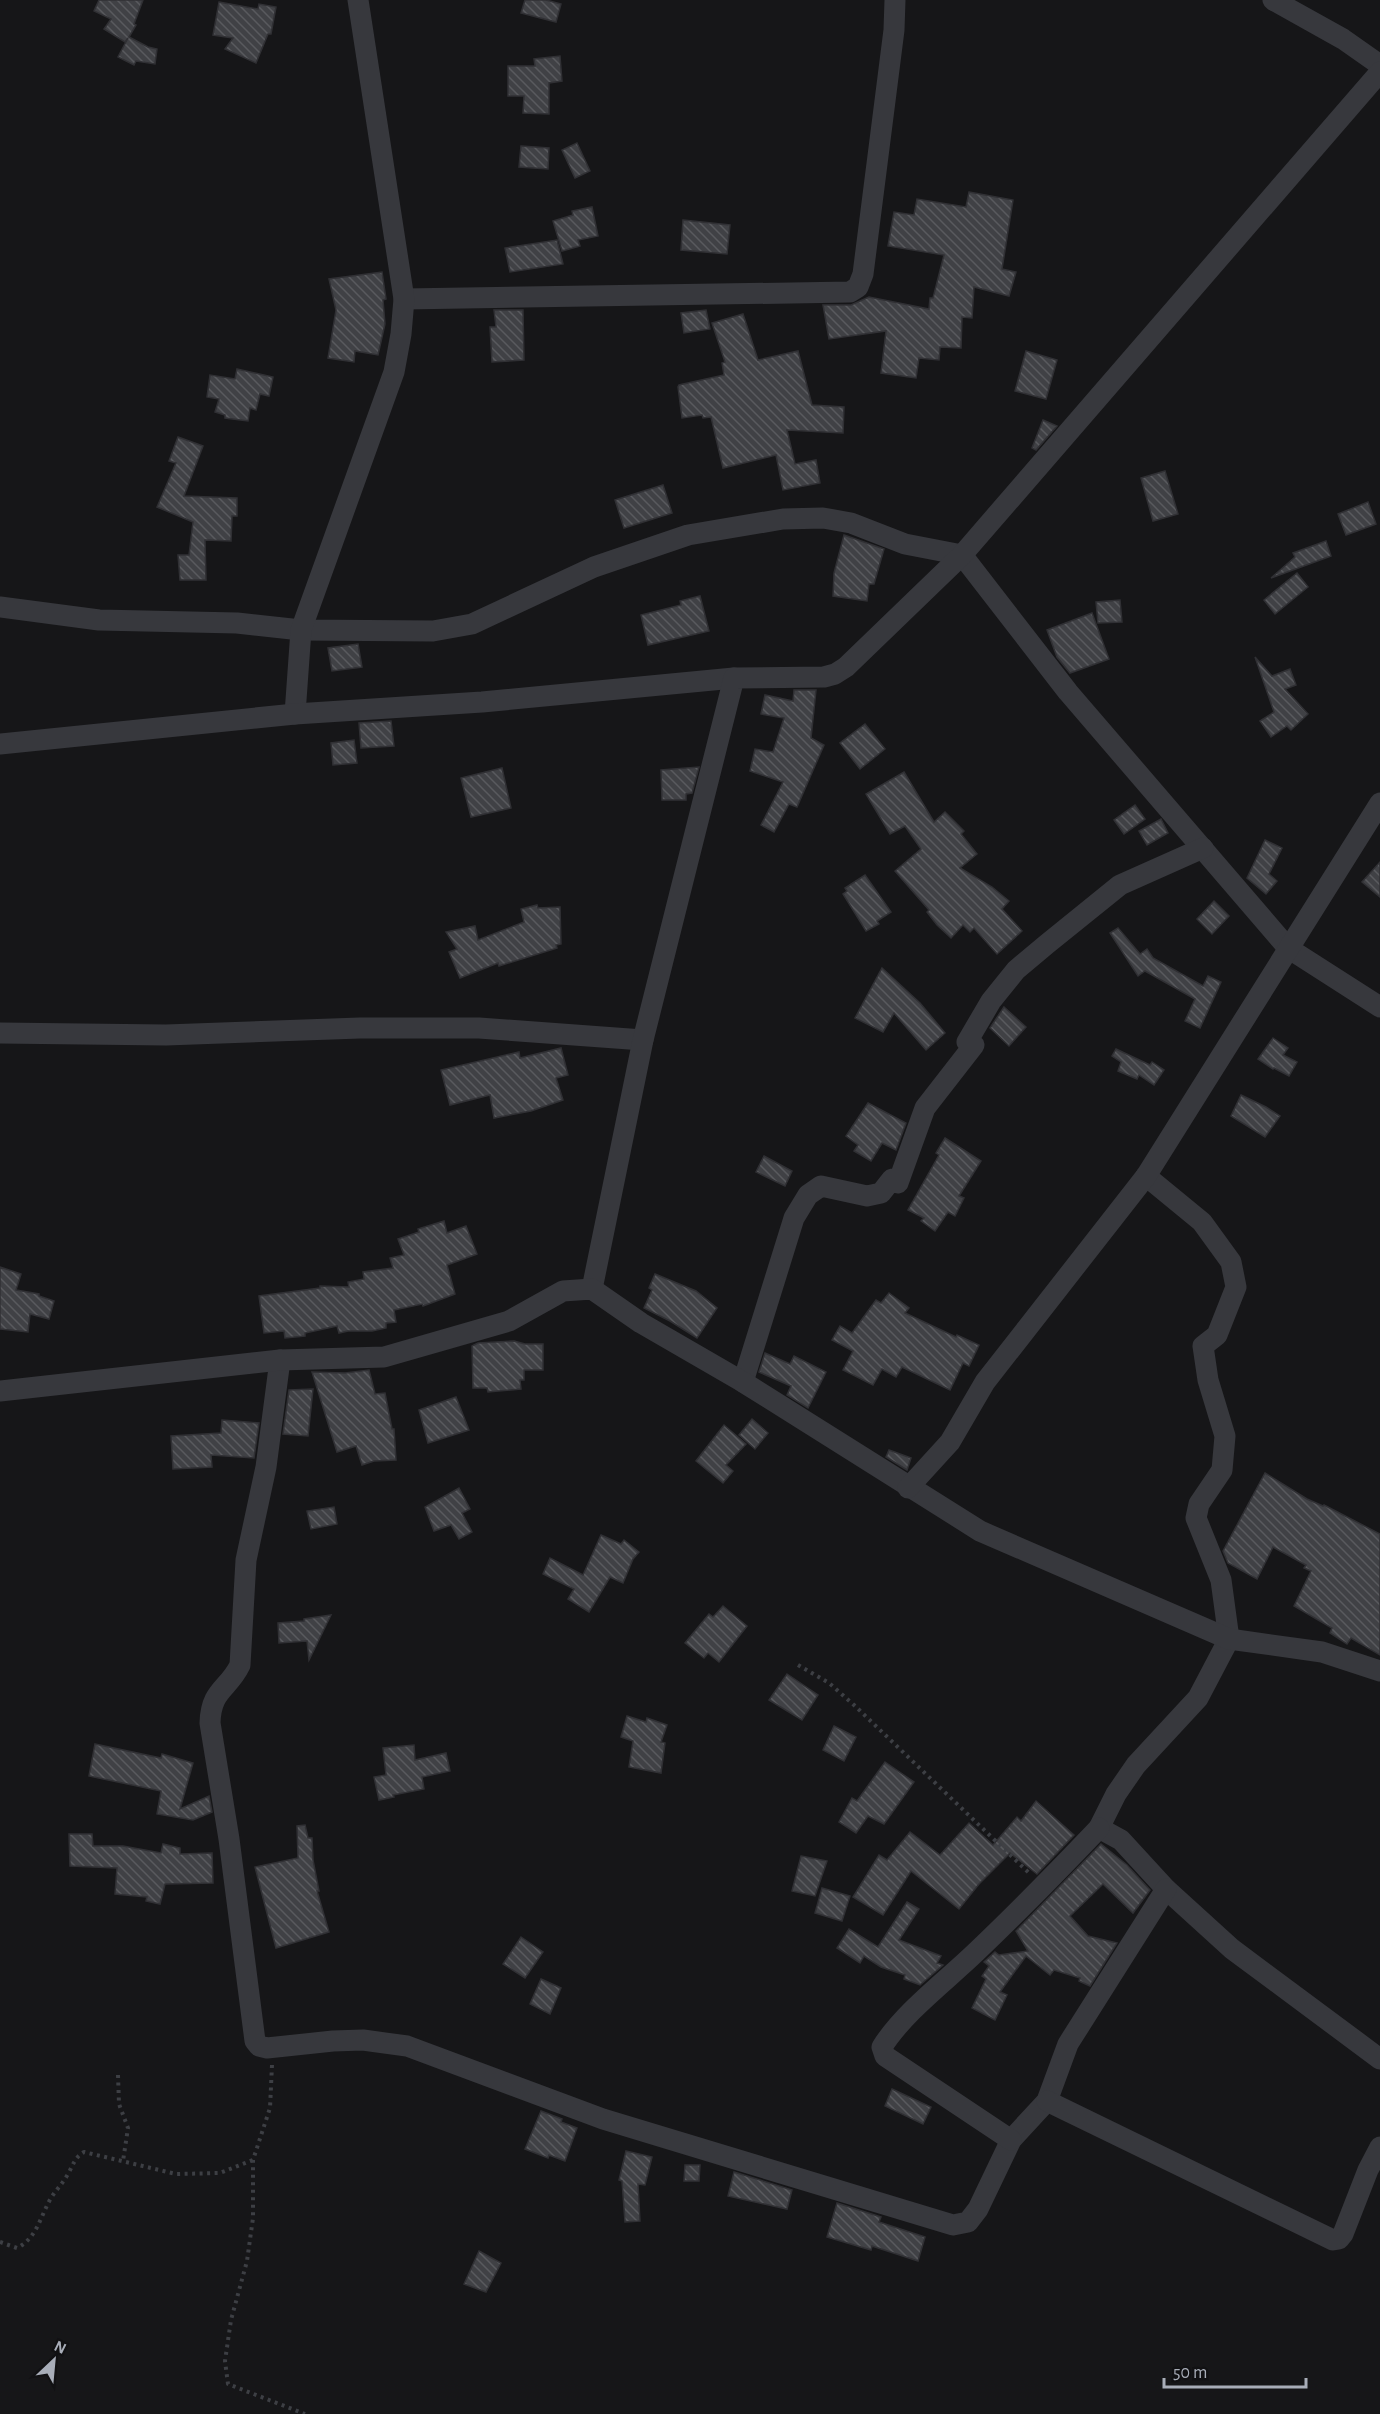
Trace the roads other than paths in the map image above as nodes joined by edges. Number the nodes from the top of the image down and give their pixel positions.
1 (358, 0) edge
2 (895, 0) edge
3 (1273, 0) edge
4 (1380, 65) edge
5 (1380, 72) edge
6 (404, 299) junction
7 (962, 555) junction
8 (0, 607) edge
9 (301, 630) junction
10 (734, 678) junction
11 (295, 714) junction
12 (0, 744) edge
13 (1380, 803) edge
14 (1203, 848) junction
15 (1288, 948) junction
16 (1380, 1007) edge
17 (0, 1033) edge
18 (643, 1040) junction
19 (1146, 1176) junction
20 (592, 1289) junction
21 (280, 1360) junction
22 (743, 1382) junction
23 (0, 1391) edge
24 (908, 1488) junction
25 (1229, 1639) junction
26 (1380, 1671) edge
27 (1099, 1828) junction
28 (1166, 1889) junction
29 (1380, 2059) edge
30 (1047, 2101) junction
31 (1011, 2140) junction
32 (1380, 2147) edge

1 - 6 street
2 - 6 street
3 - 4 street
5 - 7 street
6 - 9 street
7 - 9 street
7 - 10 street
7 - 14 street
8 - 9 street
9 - 11 street
10 - 11 street
10 - 18 street
11 - 12 street
13 - 15 street
14 - 15 street
14 - 22 street
15 - 16 street
15 - 19 street
17 - 18 street
18 - 20 street
19 - 24 street
19 - 25 street
20 - 21 street
20 - 22 street
21 - 23 street
21 - 31 street
22 - 24 street
24 - 25 street
25 - 26 street
25 - 27 street
27 - 28 street
27 - 31 street
28 - 29 street
28 - 30 street
30 - 31 street
30 - 32 street

